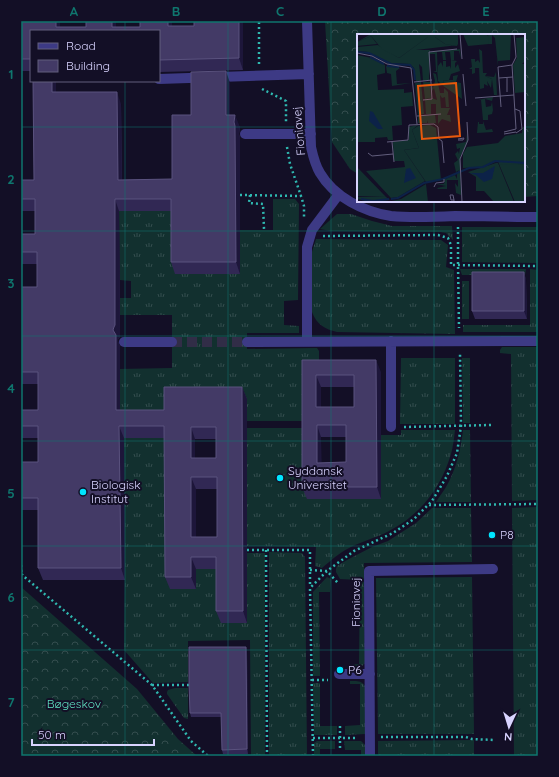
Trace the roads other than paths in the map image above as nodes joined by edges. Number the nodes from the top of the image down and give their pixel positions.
1 (307, 21) edge
2 (309, 74) junction
3 (160, 79) edge
4 (245, 134) dead end
5 (310, 134) junction
6 (339, 194) junction
7 (538, 217) edge
8 (538, 341) edge
9 (124, 342) dead end
10 (172, 342) tunnel mouth
11 (247, 342) tunnel mouth
12 (307, 342) junction
13 (391, 342) junction
14 (395, 427) road end
15 (493, 569) dead end
16 (339, 674) dead end
17 (370, 674) junction
18 (370, 756) edge

1 - 2 lane, Fioniavej
2 - 3 lane
2 - 5 lane, Fioniavej
4 - 5 lane
5 - 6 lane, Fioniavej
6 - 7 lane, Fioniavej
6 - 12 lane
8 - 13 lane
9 - 10 lane
11 - 12 lane
12 - 13 lane
13 - 14 lane
15 - 17 lane, Fioniavej
16 - 17 lane
17 - 18 lane, Fioniavej

